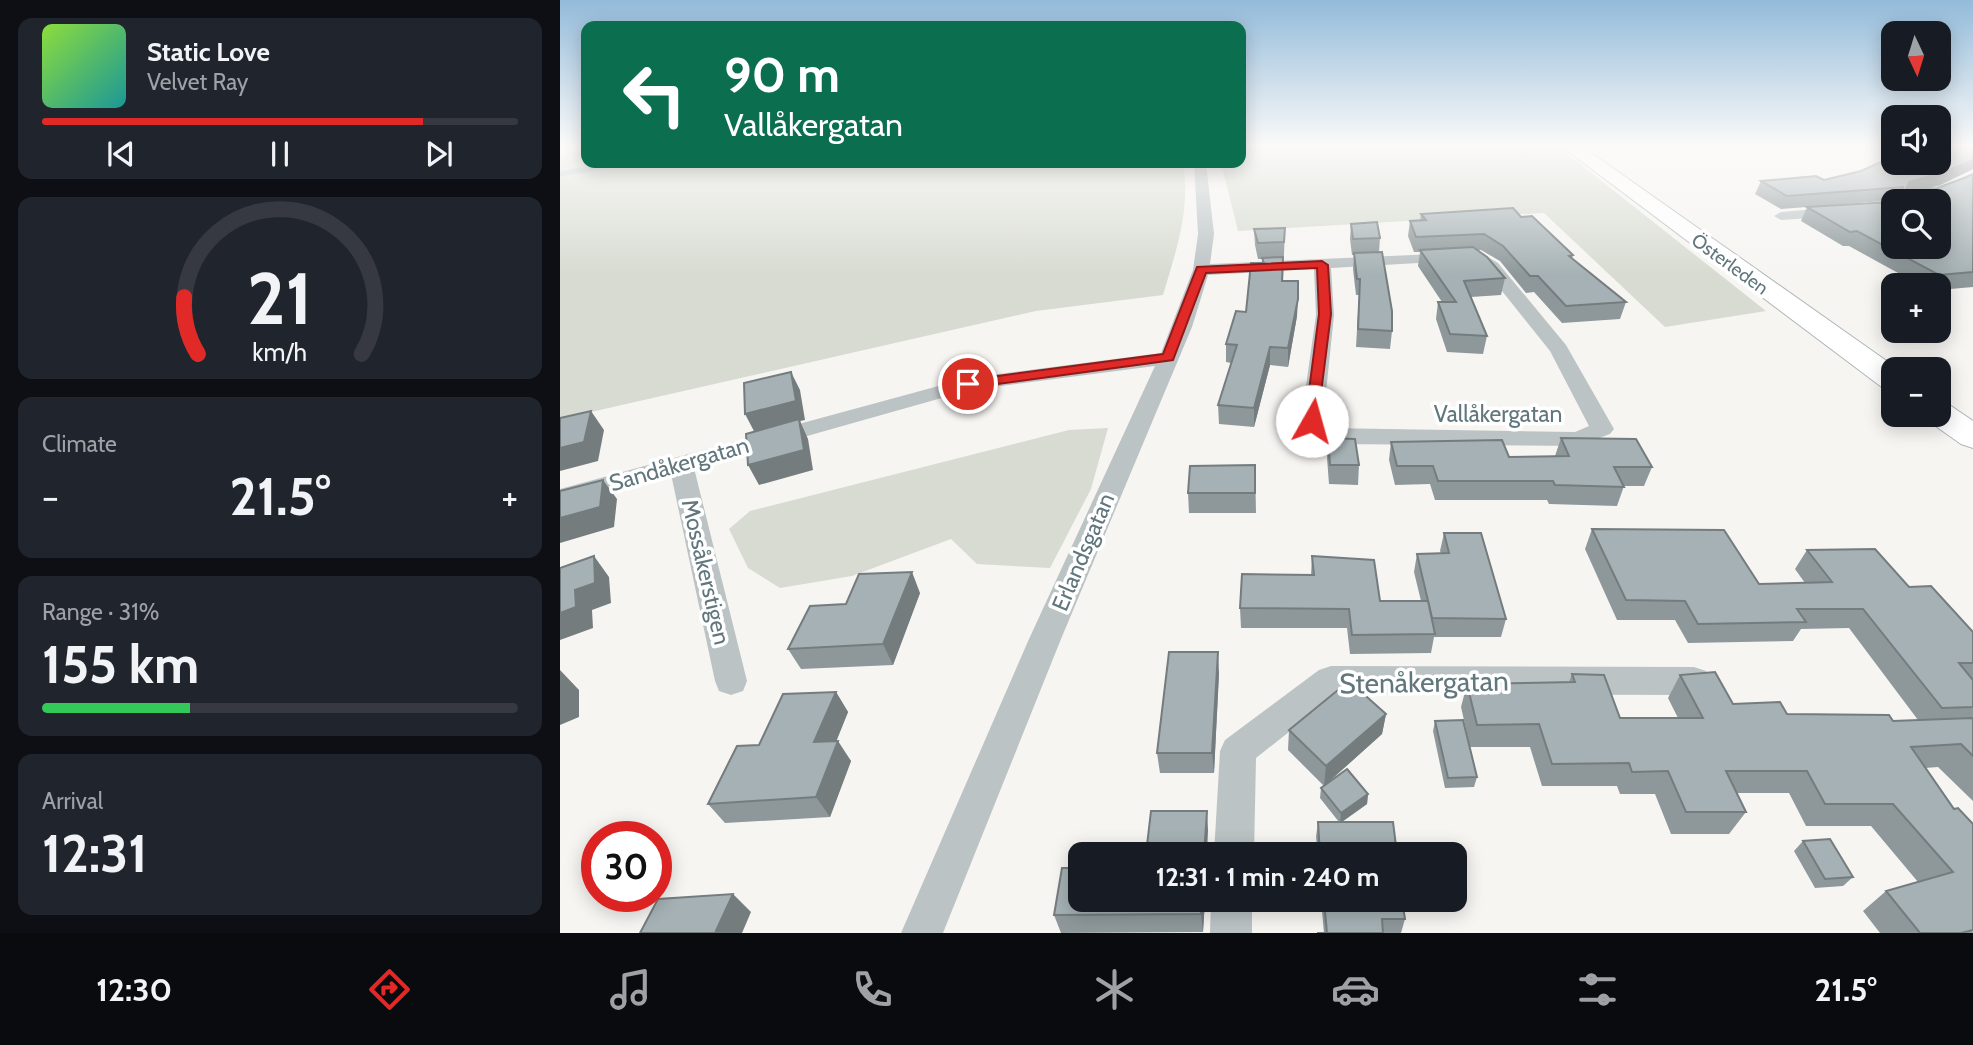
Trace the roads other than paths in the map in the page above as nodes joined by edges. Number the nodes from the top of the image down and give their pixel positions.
1 (1203, 189) edge
2 (1629, 189) edge
3 (1881, 209) edge
4 (1782, 216) dead end
5 (1322, 265) junction
6 (1201, 270) junction
7 (1168, 358) junction
8 (1881, 372) edge
9 (1951, 421) edge
10 (1973, 437) edge
11 (681, 463) junction
12 (560, 497) edge
13 (731, 681) dead end
14 (1694, 681) edge
15 (1234, 842) edge
16 (1232, 912) edge
17 (922, 933) edge
18 (1231, 933) edge

1 - 6 street, Erlandsgatan
2 - 8 main road, Österleden
3 - 4 street
5 - 5 street, Vallåkergatan
5 - 6 street, Vallåkergatan
6 - 7 street, Erlandsgatan
7 - 11 street, Sandåkergatan
7 - 17 street, Erlandsgatan
9 - 10 main road
11 - 12 street, Sandåkergatan
11 - 13 street, Mossåkerstigen
14 - 15 street, Stenåkergatan
16 - 18 street

